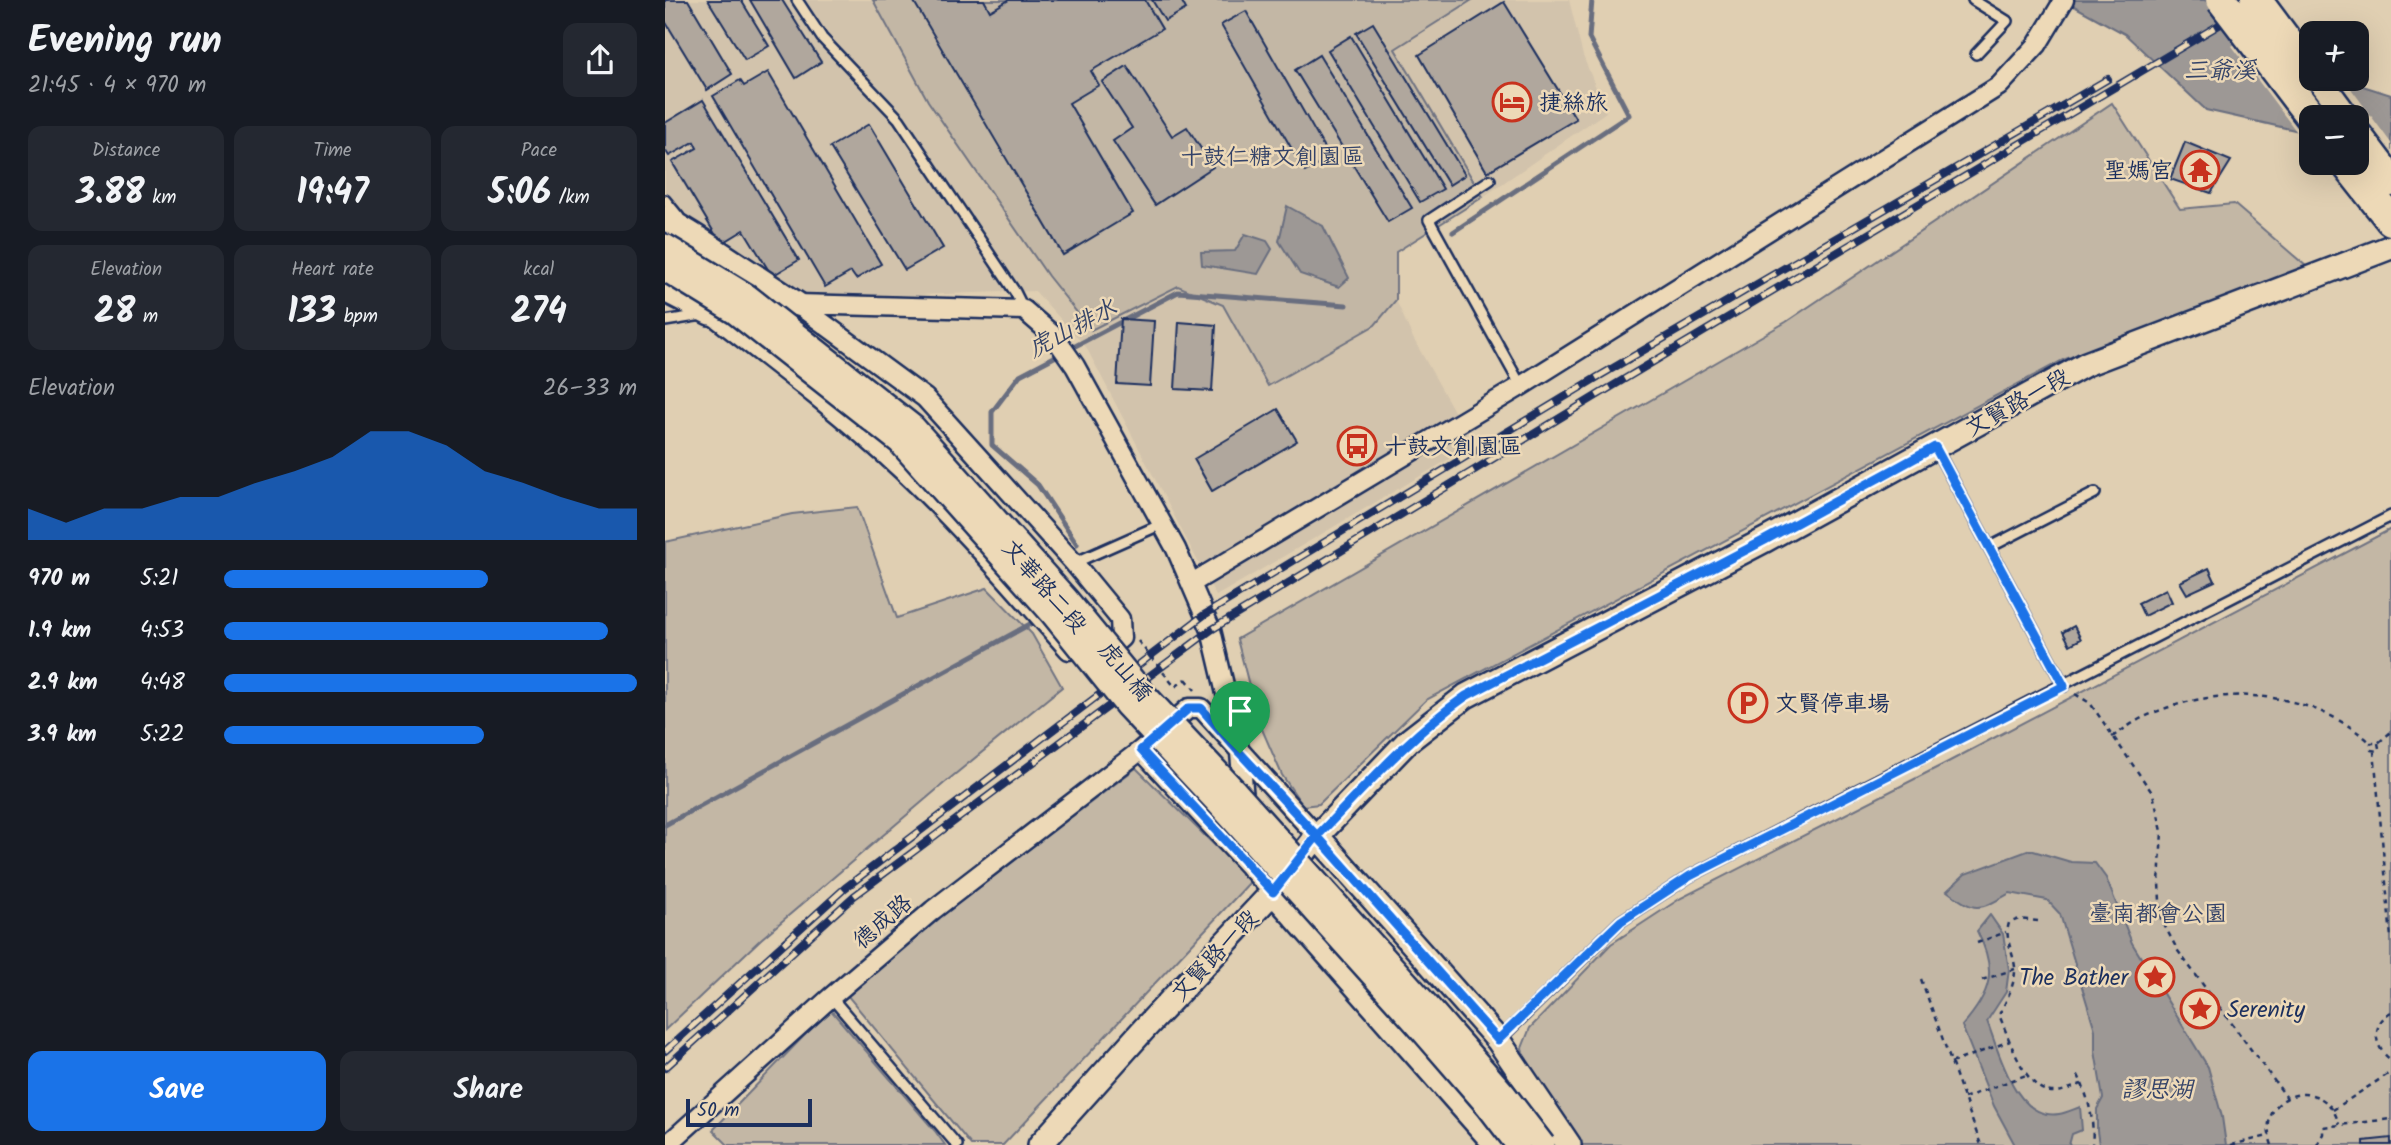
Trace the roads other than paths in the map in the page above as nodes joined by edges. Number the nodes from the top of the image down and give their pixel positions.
1 (797, 0) edge
2 (1973, 0) edge
3 (2064, 0) edge
4 (2222, 0) edge
5 (2256, 0) edge
6 (1976, 54) dead end
7 (2299, 58) edge
8 (2302, 105) edge
9 (2369, 152) edge
10 (2355, 175) edge
11 (1490, 180) dead end
12 (2391, 181) edge
13 (665, 200) edge
14 (665, 218) edge
15 (2391, 220) edge
16 (697, 237) junction
17 (665, 246) edge
18 (2388, 252) edge
19 (665, 269) edge
20 (665, 290) edge
21 (797, 304) junction
22 (1024, 310) junction
23 (710, 313) junction
24 (665, 321) edge
25 (1521, 386) junction
26 (1935, 447) junction
27 (2095, 494) dead end
28 (2391, 516) edge
29 (1163, 524) junction
30 (1990, 547) junction
31 (1074, 563) junction
32 (1192, 583) junction
33 (2064, 686) junction
34 (1141, 750) junction
35 (1240, 753) junction
36 (1317, 836) junction
37 (1250, 868) junction
38 (1273, 892) junction
39 (831, 998) junction
40 (1498, 1040) junction
41 (667, 1145) edge
42 (957, 1145) edge
43 (1040, 1145) edge
44 (1496, 1145) edge
45 (1518, 1145) edge
46 (1543, 1145) edge
47 (1569, 1145) edge

1 - 22 lane
2 - 6 lane
3 - 25 street
4 - 8 highway, bridge
5 - 7 highway, bridge
9 - 12 highway
10 - 15 highway
11 - 25 lane
13 - 16 lane
14 - 16 street
16 - 21 street
17 - 46 street, 虎山橋, bridge
18 - 26 street, 文賢路一段
19 - 45 street, 虎山橋, bridge
20 - 23 street
21 - 22 street
21 - 23 street
21 - 31 street, 文華路二段
22 - 29 street
23 - 24 lane
23 - 31 street, 文華路二段
25 - 32 street
26 - 30 lane
26 - 36 street, 文賢路一段
27 - 30 lane
28 - 33 lane
29 - 31 lane
29 - 32 street
30 - 33 lane
32 - 35 street
33 - 40 lane
34 - 35 street
34 - 37 street
34 - 39 street, 德成路
35 - 36 street
35 - 37 street
36 - 38 street, 文賢路一段
36 - 40 street
37 - 38 street
38 - 43 street, 文賢路一段
38 - 44 street
39 - 41 street, 德成路
39 - 42 lane
40 - 47 street

